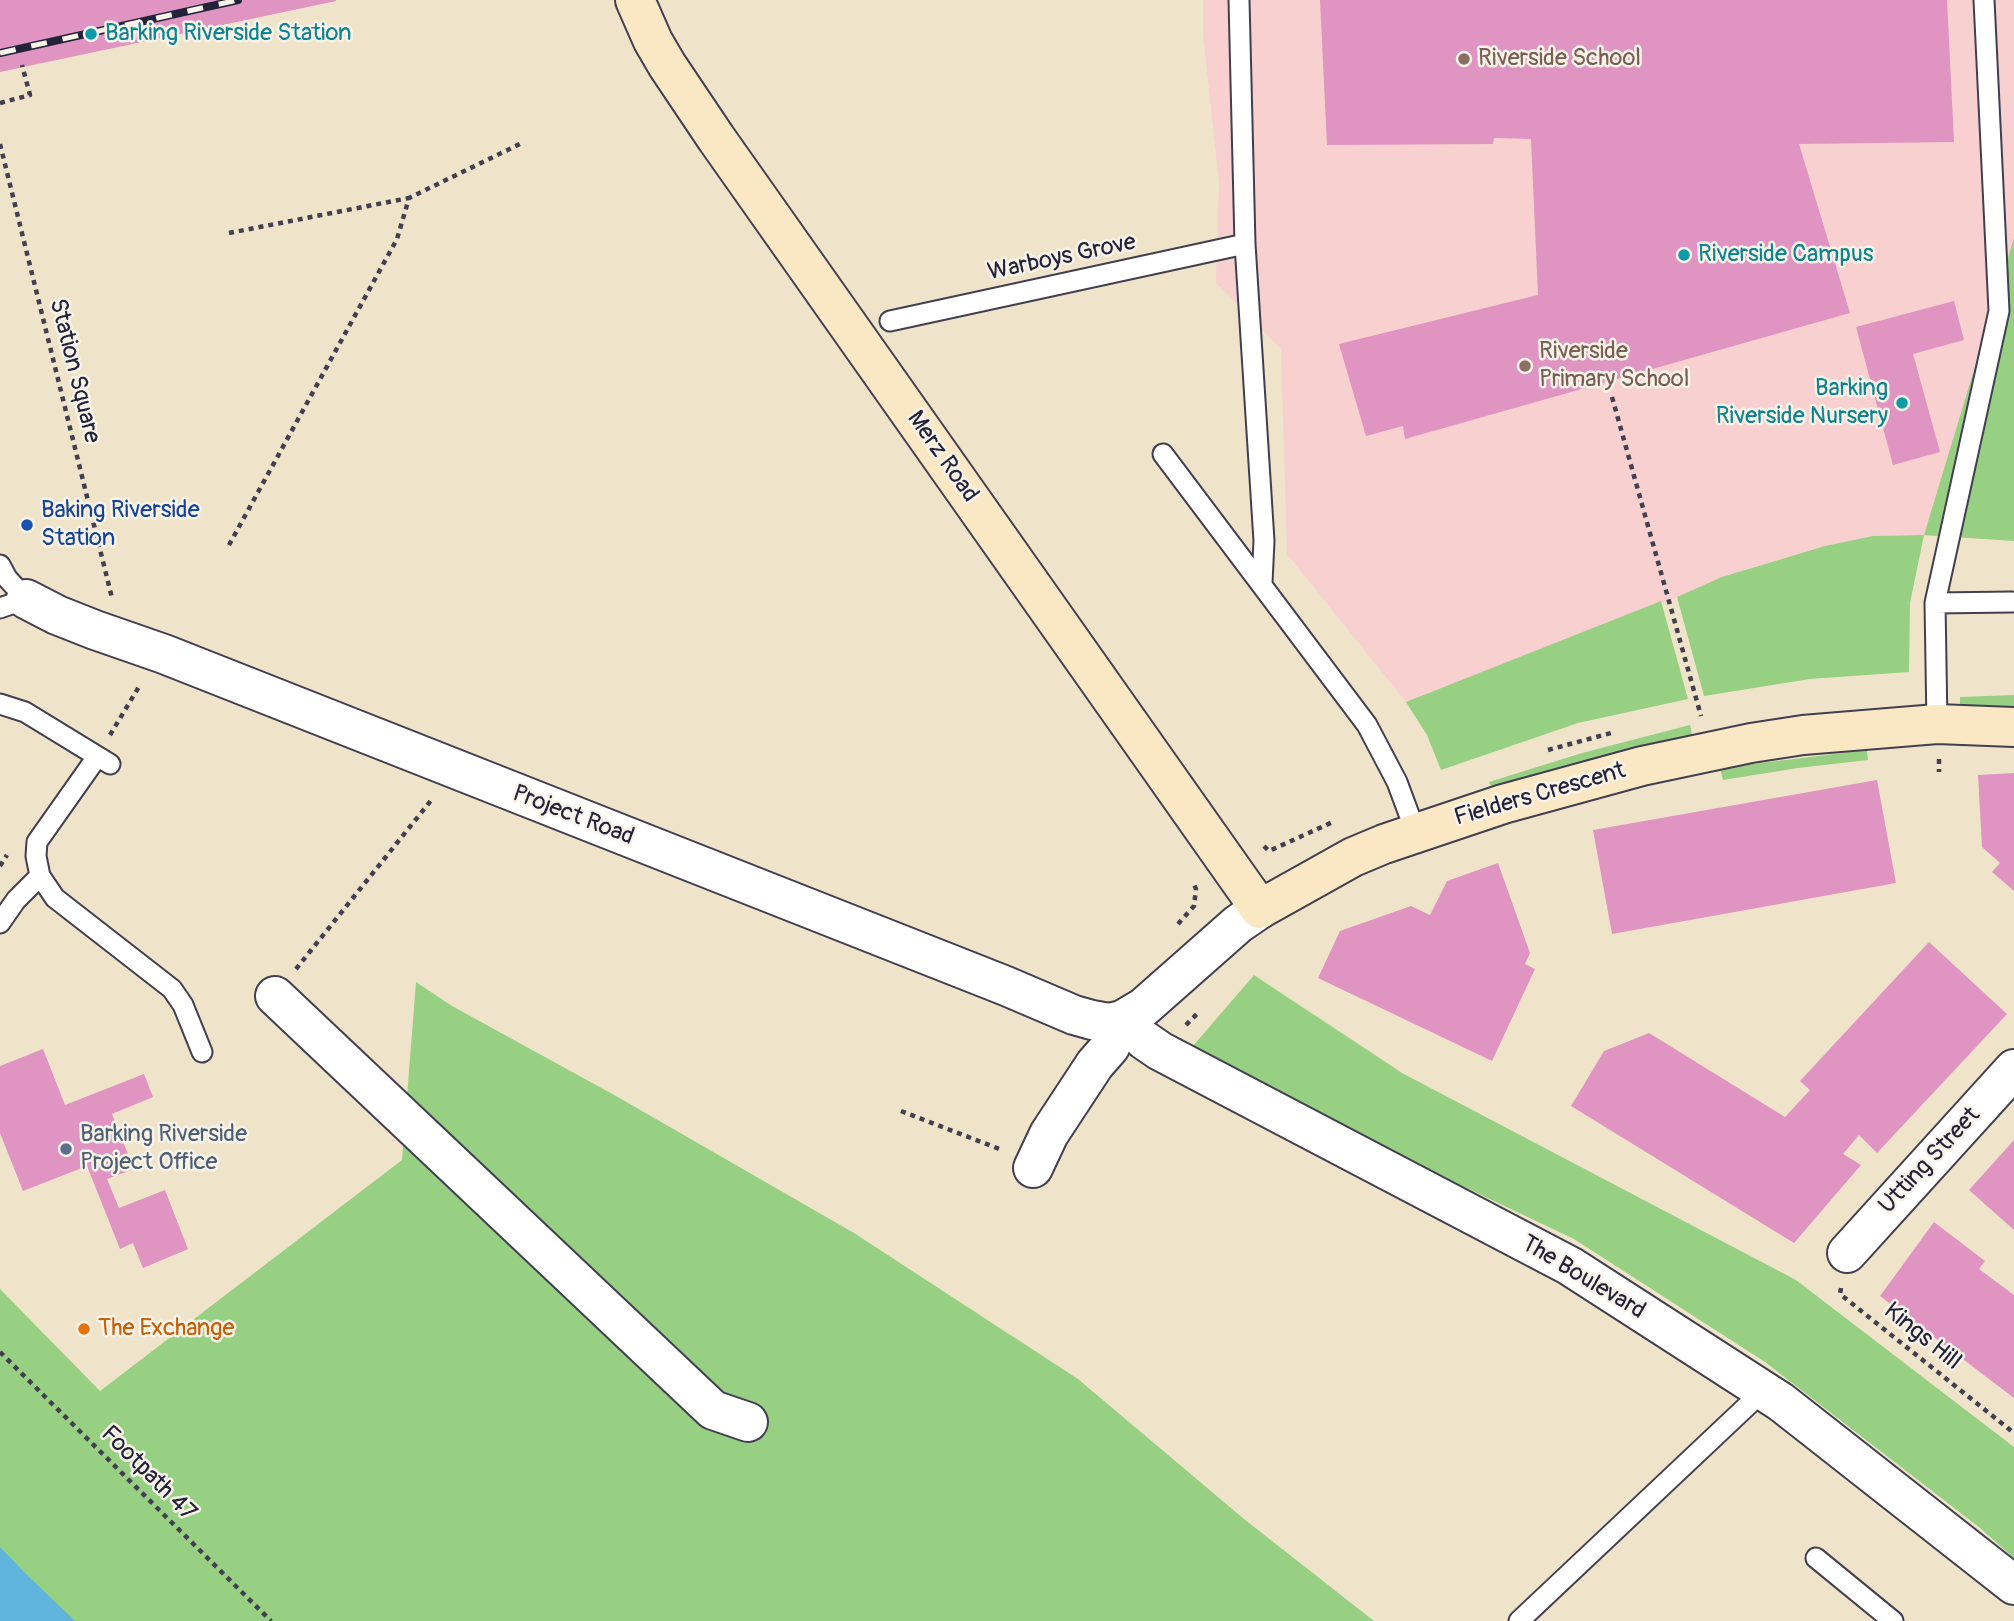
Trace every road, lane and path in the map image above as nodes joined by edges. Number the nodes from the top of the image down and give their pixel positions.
1 (635, 0) edge
2 (1239, 0) edge
3 (1984, 0) edge
4 (22, 65) dead end
5 (0, 103) edge
6 (524, 142) dead end
7 (0, 144) edge
8 (408, 198) junction
9 (229, 233) dead end
10 (1245, 244) junction
11 (891, 321) dead end
12 (1612, 397) dead end
13 (1163, 454) dead end
14 (229, 545) dead end
15 (0, 565) edge
16 (1262, 583) junction
17 (2012, 602) dead end
18 (1935, 603) junction
19 (13, 604) edge
20 (114, 606) dead end
21 (144, 679) dead end
22 (1697, 697) dead end
23 (0, 704) edge
24 (1937, 724) junction
25 (2014, 727) edge
26 (104, 761) junction
27 (455, 770) junction
28 (1343, 818) dead end
29 (1416, 833) junction
30 (1269, 851) dead end
31 (40, 876) junction
32 (1195, 898) dead end
33 (1260, 909) junction
34 (0, 923) edge
35 (1171, 931) dead end
36 (275, 996) joint
37 (1122, 1020) junction
38 (202, 1052) dead end
39 (2014, 1069) edge
40 (901, 1111) dead end
41 (1035, 1164) joint
42 (1847, 1253) joint
43 (0, 1352) edge
44 (1763, 1391) junction
45 (748, 1422) dead end
46 (2014, 1433) edge
47 (1816, 1558) dead end
48 (2014, 1585) edge
49 (271, 1621) edge
50 (1519, 1621) edge
51 (1894, 1621) edge

1 - 33 street, Merz Road
2 - 10 lane
3 - 18 lane
4 - 5 path
6 - 8 path
7 - 20 path, Station Square
8 - 9 path
8 - 14 path
10 - 11 lane, Warboys Grove
10 - 16 lane
12 - 22 path
13 - 16 lane
15 - 19 lane, Project Road
16 - 29 lane
17 - 18 lane
18 - 24 lane
19 - 27 street, Project Road
21 - 26 path
23 - 26 lane
24 - 25 street, Fielders Crescent
24 - 29 street, Fielders Crescent
26 - 31 lane
27 - 36 path
27 - 37 street, Project Road
28 - 30 path
29 - 33 street, Fielders Crescent
31 - 34 lane
31 - 38 lane
32 - 35 path
33 - 37 street, Fielders Crescent
36 - 45 street
37 - 41 street
37 - 44 street, The Boulevard
39 - 42 street, Utting Street
40 - 41 path
42 - 46 path, Kings Hill
43 - 49 path, Footpath 47
44 - 48 street, The Boulevard
44 - 50 lane
47 - 51 lane

